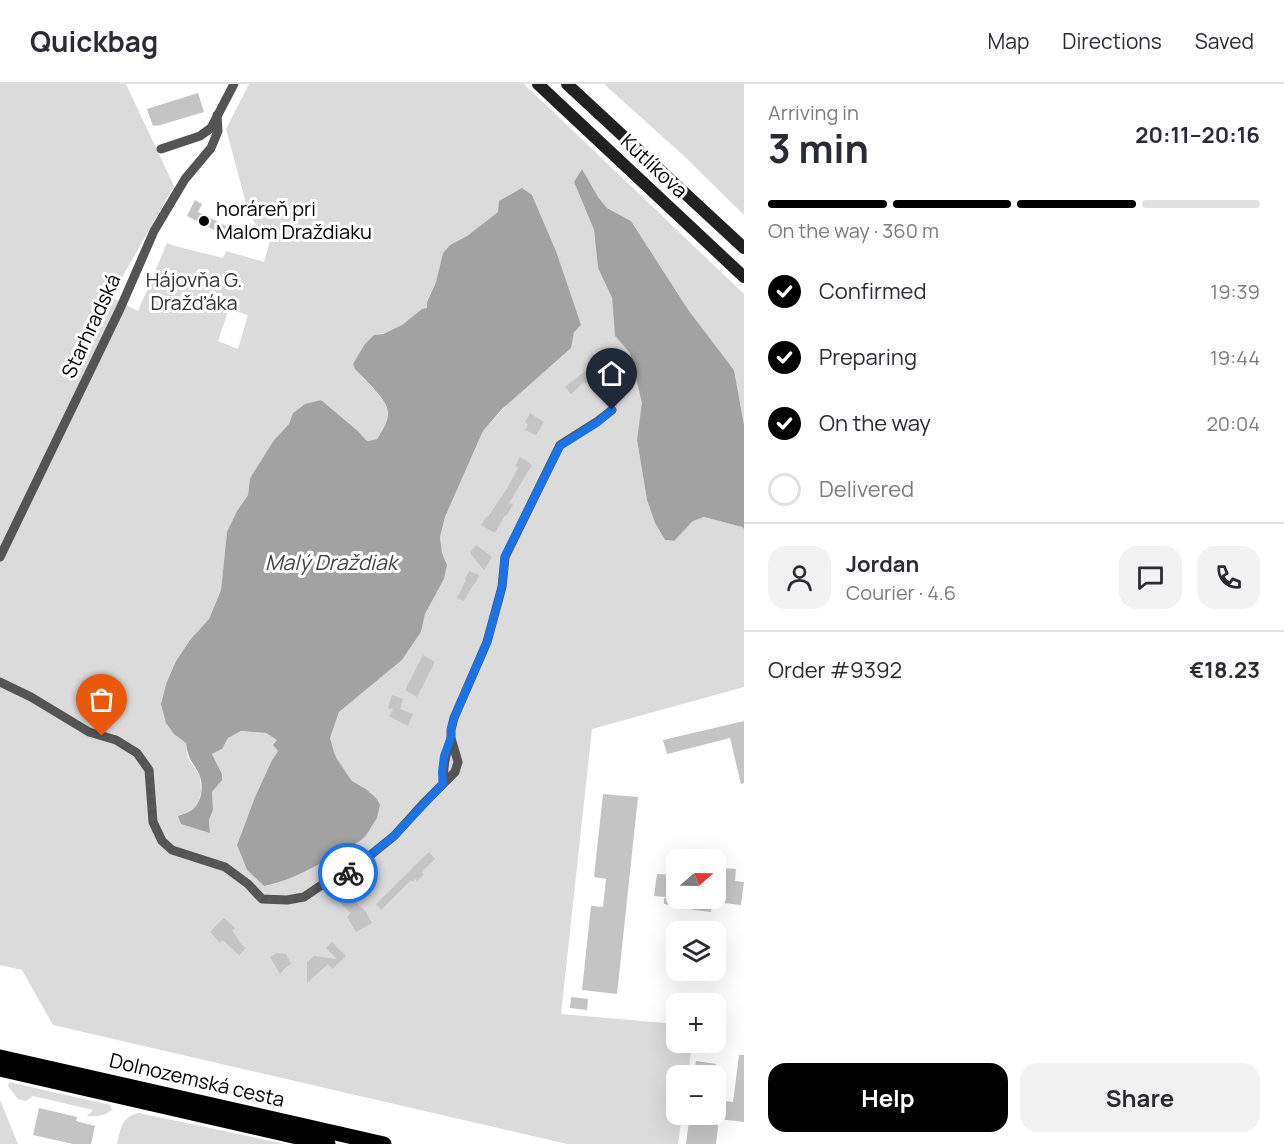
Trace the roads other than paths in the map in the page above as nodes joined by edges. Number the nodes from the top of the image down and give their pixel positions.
1 (234, 84) edge
2 (538, 84) edge
3 (567, 84) edge
4 (217, 116) junction
5 (161, 149) dead end
6 (744, 248) edge
7 (744, 277) edge
8 (612, 410) dead end
9 (0, 557) edge
10 (0, 682) edge
11 (451, 738) junction
12 (443, 784) junction
13 (0, 1057) edge
14 (0, 1070) edge
15 (328, 1144) edge
16 (384, 1144) edge

1 - 4 street, Starhradská
2 - 7 main road, Kutlíkova
3 - 6 main road, Kutlíkova
4 - 5 street, Starhradská
4 - 9 street, Starhradská
8 - 11 street
10 - 12 street
11 - 12 street
11 - 12 street
13 - 16 main road, Dolnozemská cesta
14 - 15 main road, Dolnozemská cesta

